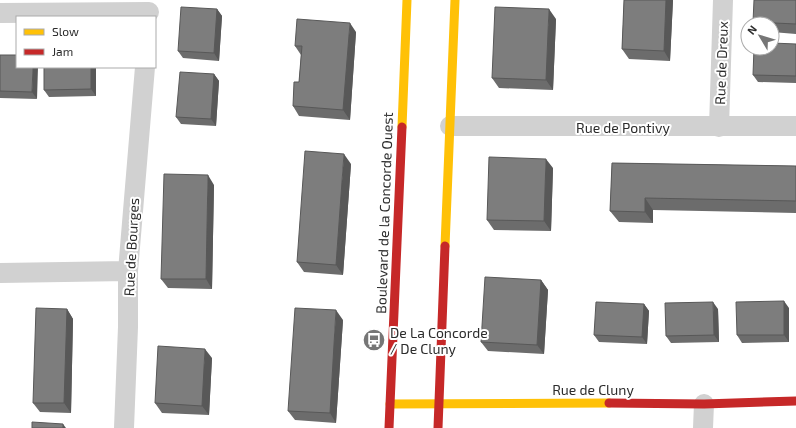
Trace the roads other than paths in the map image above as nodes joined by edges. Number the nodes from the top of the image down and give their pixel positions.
1 (407, 0) edge
2 (455, 0) edge
3 (723, 0) edge
4 (149, 10) edge
5 (0, 13) edge
6 (145, 68) edge
7 (450, 126) junction
8 (796, 126) edge
9 (719, 127) junction
10 (128, 272) junction
11 (0, 273) edge
12 (796, 401) edge
13 (438, 403) junction
14 (390, 404) junction
15 (704, 404) junction
16 (124, 428) edge
17 (389, 428) edge
18 (438, 428) edge
19 (703, 428) edge

1 - 14 street, Boulevard de la Concorde Ouest
2 - 7 street
3 - 9 street, Rue de Dreux
4 - 5 street
6 - 10 street, Rue de Bourges
7 - 9 street, Rue de Pontivy
7 - 13 street
8 - 9 street, Rue de Pontivy
10 - 11 street
10 - 16 street, Rue de Bourges
12 - 15 street, Rue de Cluny
13 - 14 street, Rue de Cluny
13 - 15 street, Rue de Cluny
13 - 18 street
14 - 17 street, Boulevard de la Concorde Ouest
15 - 19 street

